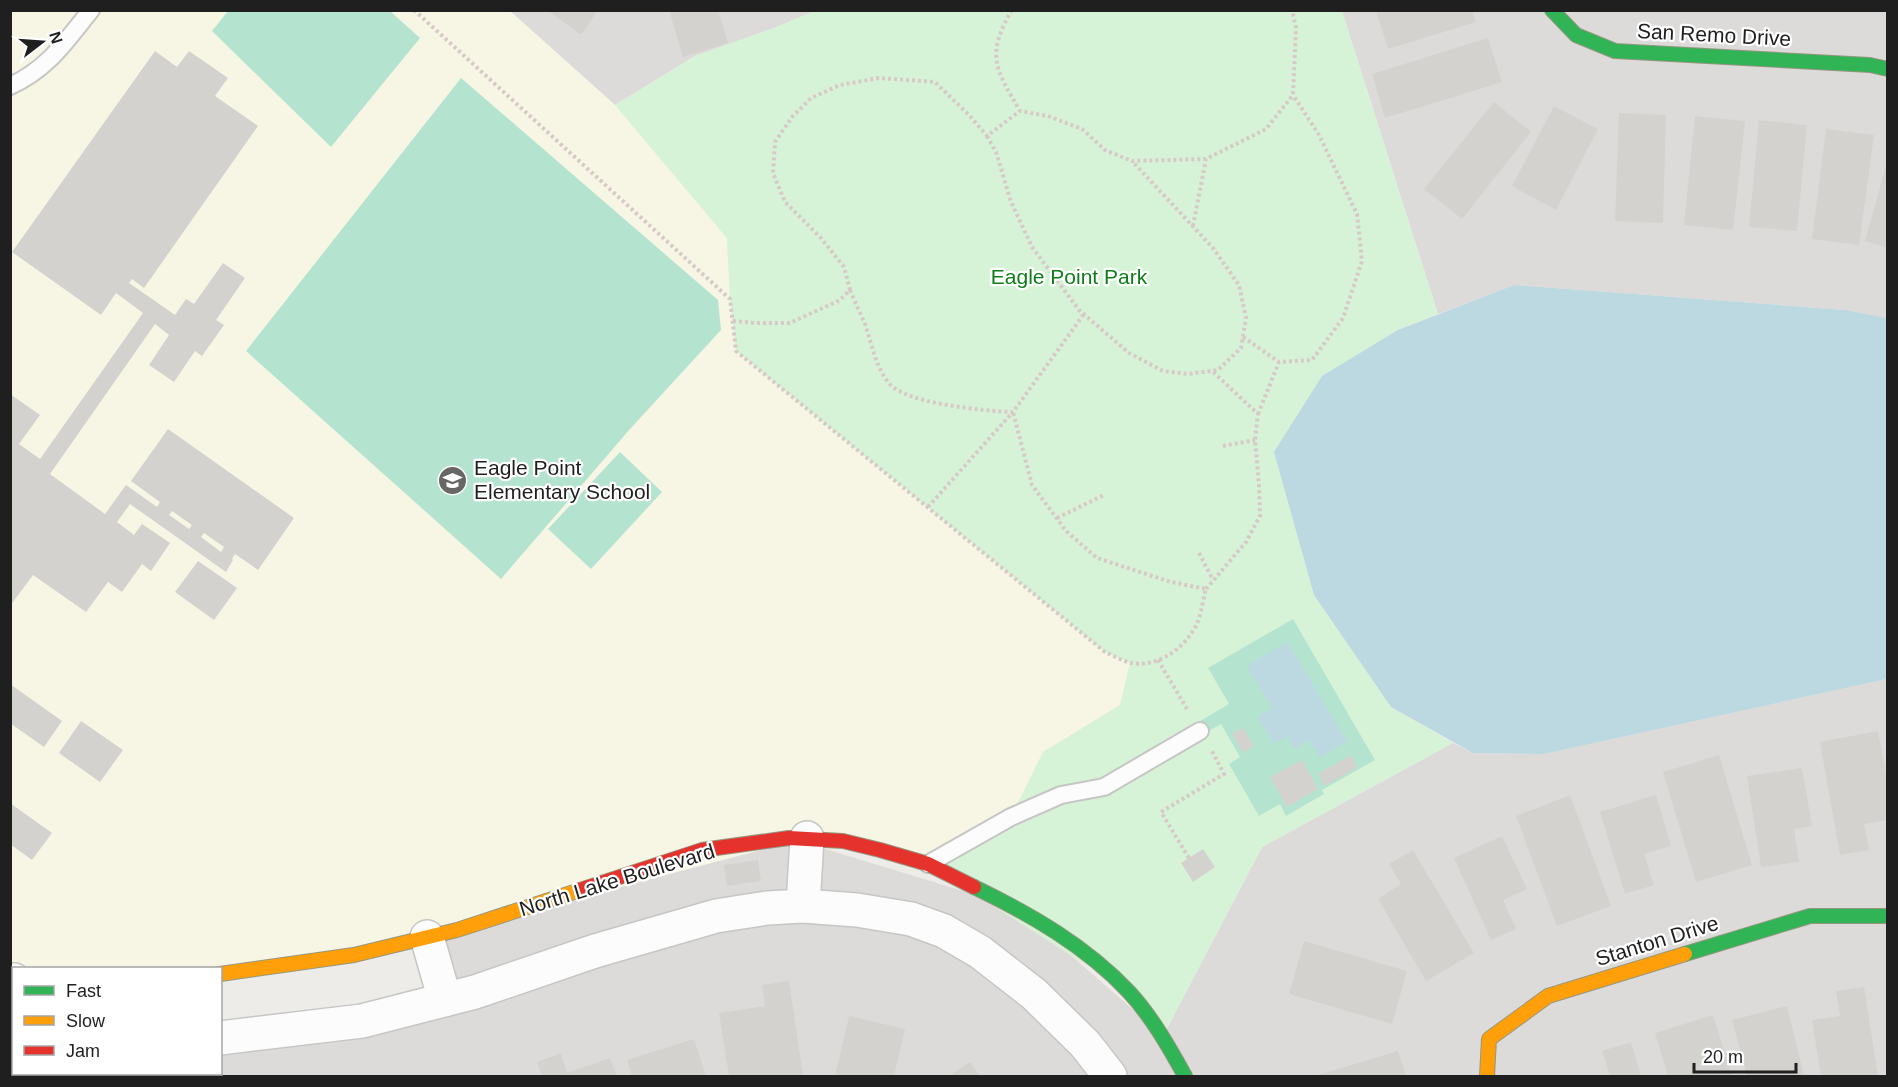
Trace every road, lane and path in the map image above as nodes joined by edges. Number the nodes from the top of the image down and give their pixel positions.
1 (91, 10) edge
2 (414, 10) edge
3 (1012, 10) edge
4 (1292, 10) edge
5 (1552, 10) edge
6 (1887, 69) edge
7 (10, 86) edge
8 (1293, 95) junction
9 (1020, 111) junction
10 (987, 136) junction
11 (1206, 159) junction
12 (1132, 160) junction
13 (1193, 226) junction
14 (850, 290) junction
15 (1084, 314) junction
16 (733, 321) junction
17 (1243, 337) junction
18 (1279, 362) junction
19 (1212, 370) junction
20 (1013, 412) junction
21 (1258, 414) junction
22 (1255, 440) junction
23 (1223, 446) dead end
24 (1104, 495) dead end
25 (928, 507) junction
26 (1057, 518) junction
27 (1199, 553) dead end
28 (1213, 580) junction
29 (1206, 589) junction
30 (1200, 731) dead end
31 (807, 838) junction
32 (928, 864) junction
33 (803, 906) junction
34 (1887, 916) edge
35 (427, 937) junction
36 (222, 974) edge
37 (445, 1000) junction
38 (222, 1038) edge
39 (1110, 1077) edge
40 (1185, 1077) edge
41 (1487, 1077) edge

1 - 7 lane
2 - 16 path
3 - 9 path
4 - 8 path
5 - 6 street, San Remo Drive
8 - 11 path
8 - 18 path
9 - 10 path
9 - 12 path
10 - 14 path
10 - 15 path
11 - 12 path
11 - 13 path
12 - 13 path
13 - 17 path
14 - 16 path
14 - 20 path
15 - 19 path
15 - 20 path
16 - 25 path
17 - 18 path
17 - 19 path
18 - 21 path
19 - 21 path
20 - 25 path
20 - 26 path
21 - 22 path
22 - 23 path
22 - 28 path
24 - 26 path
25 - 29 path
26 - 29 path
27 - 28 path
28 - 29 path
30 - 32 lane
31 - 32 street, North Lake Boulevard
31 - 33 street
31 - 35 street, North Lake Boulevard
32 - 40 street, North Lake Boulevard
33 - 37 street
33 - 39 street
34 - 41 street, Stanton Drive
35 - 36 street, North Lake Boulevard
35 - 37 street
37 - 38 street

